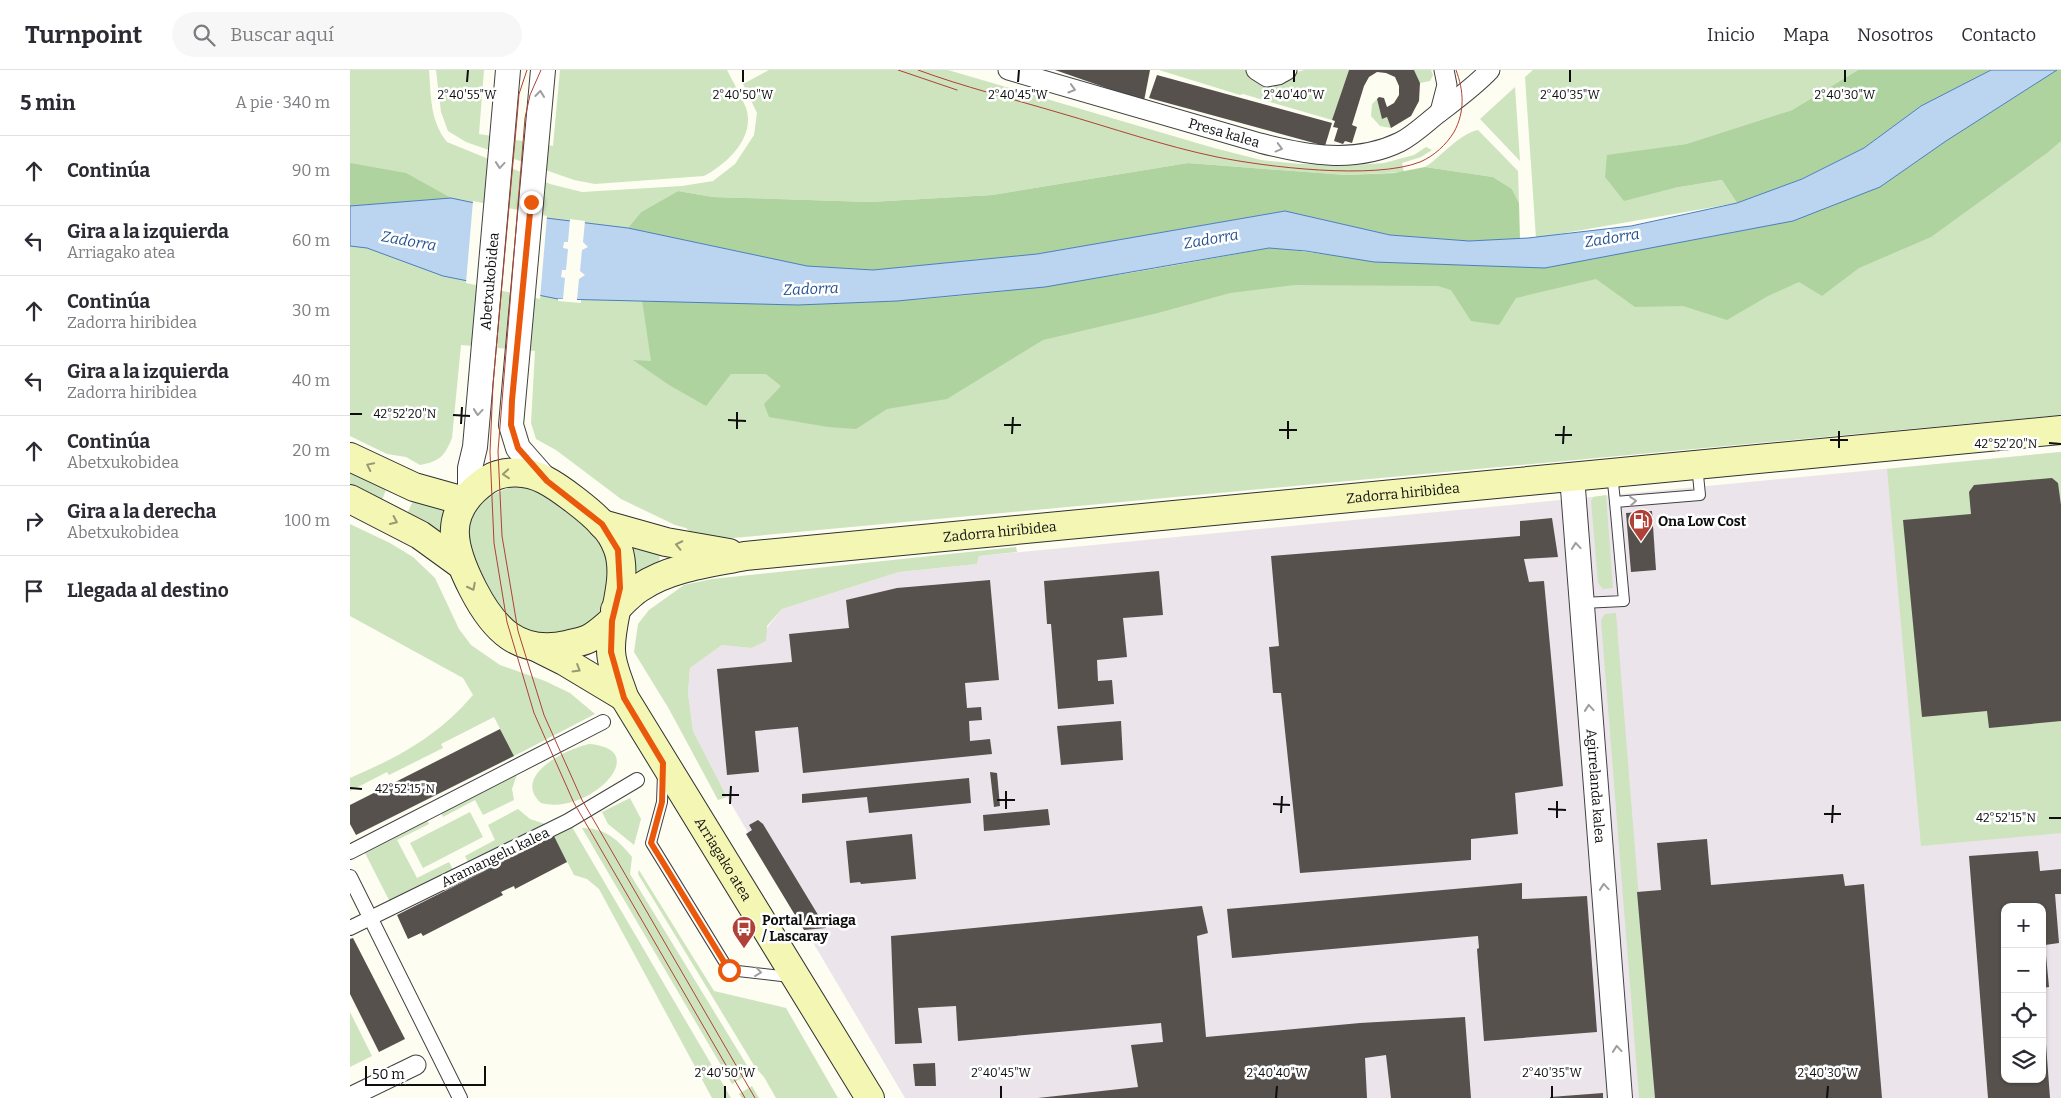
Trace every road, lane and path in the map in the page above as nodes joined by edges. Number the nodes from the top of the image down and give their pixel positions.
1 (508, 70) edge
2 (543, 70) edge
3 (1008, 70) edge
4 (1256, 70) edge
5 (1287, 70) edge
6 (1444, 70) edge
7 (1490, 70) edge
8 (1438, 114) junction
9 (2061, 430) edge
10 (350, 457) edge
11 (1697, 464) junction
12 (1612, 472) junction
13 (1572, 476) junction
14 (547, 481) junction
15 (467, 497) junction
16 (350, 499) edge
17 (1615, 502) junction
18 (602, 524) junction
19 (745, 556) junction
20 (460, 564) junction
21 (1581, 604) junction
22 (614, 615) junction
23 (534, 646) junction
24 (624, 698) junction
25 (603, 722) dead end
26 (663, 763) junction
27 (637, 780) dead end
28 (350, 852) edge
29 (350, 878) edge
30 (370, 917) junction
31 (350, 928) edge
32 (797, 979) junction
33 (416, 1065) dead end
34 (350, 1097) edge
35 (460, 1098) edge
36 (870, 1098) edge
37 (1620, 1098) edge

1 -> 15 street, Abetxukobidea
14 -> 2 street
3 -> 8 street, Presa kalea
4 - 5 street
6 - 8 street
7 - 8 street, Presa kalea
9 - 11 main road, Zadorra hiribidea
15 -> 10 main road
11 - 12 main road, Zadorra hiribidea
17 -> 11 lane
12 - 13 main road, Zadorra hiribidea
12 - 17 lane
13 - 19 main road, Zadorra hiribidea
21 -> 13 street, Agirrelanda kalea
14 -> 15 main road, Zadorra hiribidea
14 - 18 main road, Zadorra hiribidea
15 - 20 main road, Zadorra hiribidea
16 -> 20 main road, Zadorra hiribidea
17 - 21 lane
19 -> 18 main road, Zadorra hiribidea
18 - 22 main road, Zadorra hiribidea
19 - 22 main road, Zadorra hiribidea
20 -> 23 main road, Zadorra hiribidea
37 -> 21 street, Agirrelanda kalea
22 - 23 main road, Zadorra hiribidea
22 - 24 main road, Arriagako atea
23 -> 24 main road, Arriagako atea
24 - 26 main road, Arriagako atea
25 - 28 street
26 - 32 main road, Arriagako atea
26 -> 32 lane
27 - 30 street, Aramangelu kalea
29 - 30 street
30 - 31 street, Aramangelu kalea
30 - 35 street
32 - 36 main road, Arriagako atea
33 - 34 street

